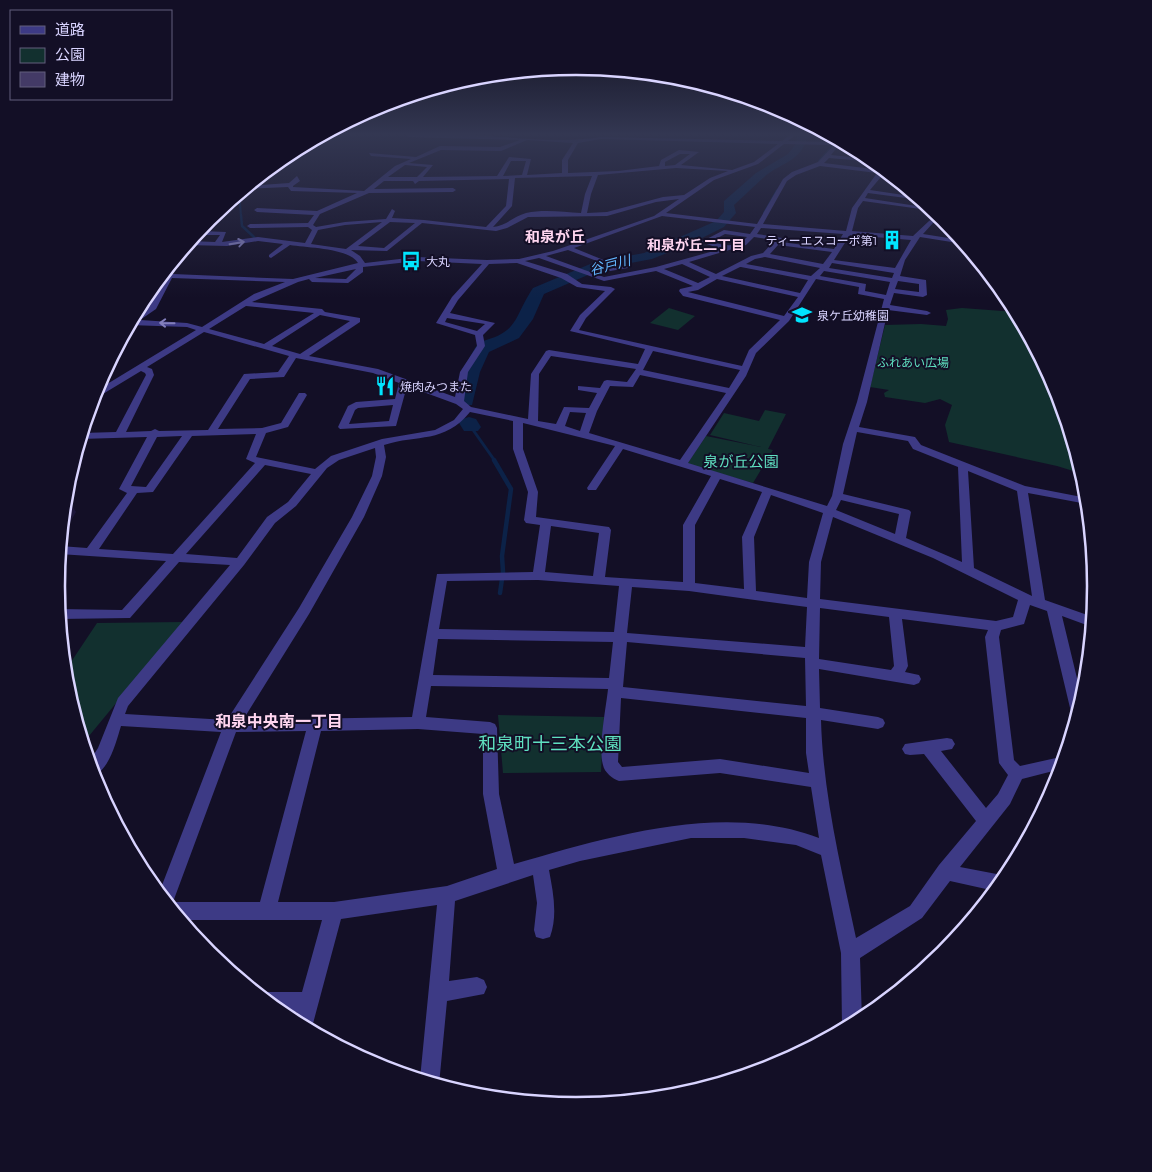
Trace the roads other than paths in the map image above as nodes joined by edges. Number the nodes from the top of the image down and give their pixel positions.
1 (291, 189) edge
2 (369, 189) edge
3 (511, 189) edge
4 (590, 189) edge
5 (697, 189) edge
6 (780, 189) edge
7 (453, 190) dead end
8 (412, 191) joint
9 (867, 191) joint
10 (365, 192) junction
11 (685, 197) junction
12 (907, 197) edge
13 (860, 199) junction
14 (919, 208) edge
15 (257, 210) dead end
16 (277, 210) junction
17 (392, 211) dead end
18 (318, 213) junction
19 (357, 213) dead end
20 (612, 213) junction
21 (661, 214) junction
22 (584, 215) junction
23 (355, 221) junction
24 (646, 221) junction
25 (933, 221) edge
26 (386, 222) junction
27 (420, 222) junction
28 (758, 225) junction
29 (250, 226) dead end
30 (260, 226) junction
31 (313, 227) junction
32 (488, 229) junction
33 (848, 232) junction
34 (207, 233) edge
35 (752, 235) junction
36 (917, 236) junction
37 (715, 237) junction
38 (952, 241) edge
39 (197, 243) edge
40 (289, 243) junction
41 (776, 243) junction
42 (217, 244) junction
43 (744, 244) junction
44 (307, 245) junction
45 (569, 248) junction
46 (729, 248) junction
47 (349, 249) junction
48 (836, 251) junction
49 (765, 255) junction
50 (270, 256) dead end
51 (541, 257) junction
52 (753, 257) junction
53 (519, 261) junction
54 (486, 262) junction
55 (683, 262) junction
56 (361, 265) junction
57 (741, 265) junction
58 (827, 266) junction
59 (653, 270) junction
60 (173, 272) edge
61 (896, 276) junction
62 (716, 277) junction
63 (814, 278) junction
64 (296, 280) junction
65 (163, 286) edge
66 (698, 286) junction
67 (803, 296) junction
68 (889, 299) junction
69 (245, 304) junction
70 (320, 313) junction
71 (926, 313) dead end
72 (143, 315) edge
73 (445, 315) junction
74 (786, 319) junction
75 (137, 323) edge
76 (204, 329) junction
77 (479, 334) junction
78 (267, 346) junction
79 (650, 348) junction
80 (297, 356) junction
81 (140, 368) junction
82 (640, 369) junction
83 (746, 369) junction
84 (404, 382) junction
85 (581, 388) dead end
86 (104, 390) edge
87 (603, 391) junction
88 (732, 391) junction
89 (302, 395) dead end
90 (397, 402) junction
91 (459, 402) junction
92 (468, 410) junction
93 (592, 412) junction
94 (518, 419) junction
95 (533, 422) junction
96 (559, 428) junction
97 (855, 429) junction
98 (262, 431) junction
99 (155, 432) junction
100 (190, 432) junction
101 (211, 432) junction
102 (120, 434) junction
103 (583, 435) junction
104 (88, 436) edge
105 (378, 444) junction
106 (620, 445) junction
107 (262, 462) junction
108 (682, 464) junction
109 (963, 466) junction
110 (316, 472) junction
111 (717, 475) junction
112 (592, 488) dead end
113 (1022, 488) junction
114 (134, 490) junction
115 (768, 490) junction
116 (837, 496) junction
117 (1079, 499) edge
118 (832, 512) junction
119 (546, 523) junction
120 (900, 541) junction
121 (66, 550) edge
122 (91, 552) junction
123 (175, 556) junction
124 (240, 562) junction
125 (968, 570) junction
126 (538, 576) junction
127 (599, 579) junction
128 (626, 581) junction
129 (689, 587) junction
130 (750, 594) junction
131 (1025, 598) junction
132 (1039, 603) junction
133 (812, 604) junction
134 (1053, 607) junction
135 (894, 613) junction
136 (66, 614) edge
137 (1086, 620) edge
138 (996, 626) junction
139 (432, 634) junction
140 (621, 638) junction
141 (812, 658) junction
142 (895, 676) junction
143 (914, 679) dead end
144 (425, 680) junction
145 (616, 688) junction
146 (1075, 697) edge
147 (813, 714) junction
148 (115, 720) junction
149 (418, 723) junction
150 (878, 723) dead end
151 (231, 726) junction
152 (315, 726) junction
153 (947, 744) dead end
154 (928, 747) junction
155 (910, 749) dead end
156 (97, 763) edge
157 (1055, 764) edge
158 (1017, 774) junction
159 (818, 781) junction
160 (987, 822) junction
161 (829, 850) junction
162 (540, 866) junction
163 (945, 872) junction
164 (508, 874) junction
165 (992, 882) edge
166 (168, 893) edge
167 (447, 895) junction
168 (182, 911) edge
169 (268, 911) junction
170 (334, 911) junction
171 (543, 930) dead end
172 (850, 953) junction
173 (477, 987) dead end
174 (438, 992) junction
175 (280, 1002) edge
176 (309, 1002) junction
177 (852, 1016) edge
178 (305, 1019) edge
179 (431, 1076) edge

1 - 10 street
2 - 10 street
3 - 32 street
4 - 22 street
5 - 11 street
6 - 28 street
7 - 8 street
8 - 10 street
9 - 12 street
9 - 13 street
10 - 18 street
11 - 20 street
11 - 21 street
13 - 14 street
13 - 33 street
15 - 16 street
16 - 18 street
16 - 30 street
17 - 26 street
18 - 31 street
19 - 23 street
20 - 22 street
20 - 24 street
21 - 24 street
21 - 28 street
22 - 32 street
23 - 26 street
23 - 31 street
24 - 45 street
25 - 36 street
26 - 27 street
26 - 47 street
27 - 32 street
27 - 47 street
28 - 33 street
28 - 35 street
29 - 30 street
30 - 31 street
31 - 44 street
33 - 36 street
33 - 48 street
34 - 42 street
35 - 37 street
35 - 41 street
35 - 43 street
36 - 38 street
36 - 61 street
37 - 43 street
37 - 46 street
39 - 42 street
42 -> 40 street
40 - 44 street
40 - 50 street
41 - 48 street
41 - 49 street
43 - 46 street
44 - 47 street
45 - 51 street
45 - 59 street
46 - 52 street
46 - 55 street
47 - 56 street
48 - 58 street
49 - 52 street
49 - 58 street
51 - 53 street
51 - 59 street
52 - 57 street
53 - 54 street
53 - 79 street
54 - 56 street
54 - 73 street
55 - 59 street
55 - 62 street
56 - 64 street
56 - 64 street
57 - 62 street
57 - 63 street
58 - 61 street
58 - 63 street
59 - 66 street
60 - 64 street
61 - 68 street
61 - 68 street
62 - 66 street
62 - 67 street
63 - 67 street
63 - 68 street
64 - 69 street
65 - 72 street
66 - 74 street
67 - 74 street
68 - 71 street
68 - 97 street
69 - 70 street
69 - 76 street
70 - 78 street
70 - 80 street
73 - 77 street
73 - 77 street
74 - 83 street
76 -> 75 street
76 - 78 street
76 - 81 street
77 - 91 street
78 - 80 street
79 - 82 street
79 - 83 street
80 - 84 street
80 - 101 street
81 - 86 street
81 - 102 street
82 - 87 street
82 - 88 street
82 - 95 street
83 - 88 street
84 - 90 street
84 - 91 street
85 - 87 street
87 - 93 street
88 - 108 street
89 - 98 street
90 - 90 street
91 - 92 street
92 - 94 street
92 - 105 street
93 - 96 street
93 - 103 street
94 - 95 street
94 - 119 street
95 - 96 street
96 - 103 street
97 - 109 street
97 - 116 street
98 - 101 street
98 - 107 street
99 - 100 street
99 - 102 street
99 - 114 street
100 - 101 street
100 - 114 street
102 - 104 street
103 - 106 street
105 - 110 street
105 - 151 street
106 - 108 street
106 - 112 street
107 - 110 street
107 - 123 street
108 - 111 street
109 - 113 street
109 - 125 street
110 - 124 street
111 - 115 street
111 - 129 street
113 - 117 street
113 - 132 street
114 - 122 street
115 - 118 street
115 - 130 street
116 - 118 street
116 - 120 street
118 - 120 street
118 - 133 street
119 - 126 street
119 - 127 street
120 - 125 street
121 - 122 street
122 - 123 street
123 - 124 street
123 - 136 street
124 - 148 street
125 - 131 street
126 - 127 street
126 - 139 street
127 - 128 street
128 - 129 street
128 - 140 street
129 - 130 street
130 - 133 street
131 - 132 street
131 - 138 street
132 - 134 street
133 - 135 street
133 - 141 street
134 - 137 street
134 - 146 street
135 - 138 street
135 - 142 street
138 - 158 street
139 - 140 street
139 - 144 street
140 - 141 street
140 - 145 street
141 - 142 street
141 - 147 street
142 - 143 street
144 - 145 street
144 - 149 street
145 - 147 street
145 - 159 street
147 - 150 street
147 - 159 street
148 - 151 street
148 - 156 street
149 - 152 street
149 - 164 street
151 - 152 street
151 - 166 street
152 - 169 street
153 - 154 street
154 - 155 street
154 - 160 street
157 - 158 street
158 - 160 street
159 - 161 street
160 - 163 street
161 - 162 street
161 - 172 street
162 - 164 street
162 - 171 street
163 - 165 street
163 - 172 street
164 - 167 street
167 - 170 street
167 - 174 street
168 - 169 street
169 - 170 street
170 - 176 street
172 - 177 street
173 - 174 street
174 - 179 street
175 - 176 street
176 - 178 street

